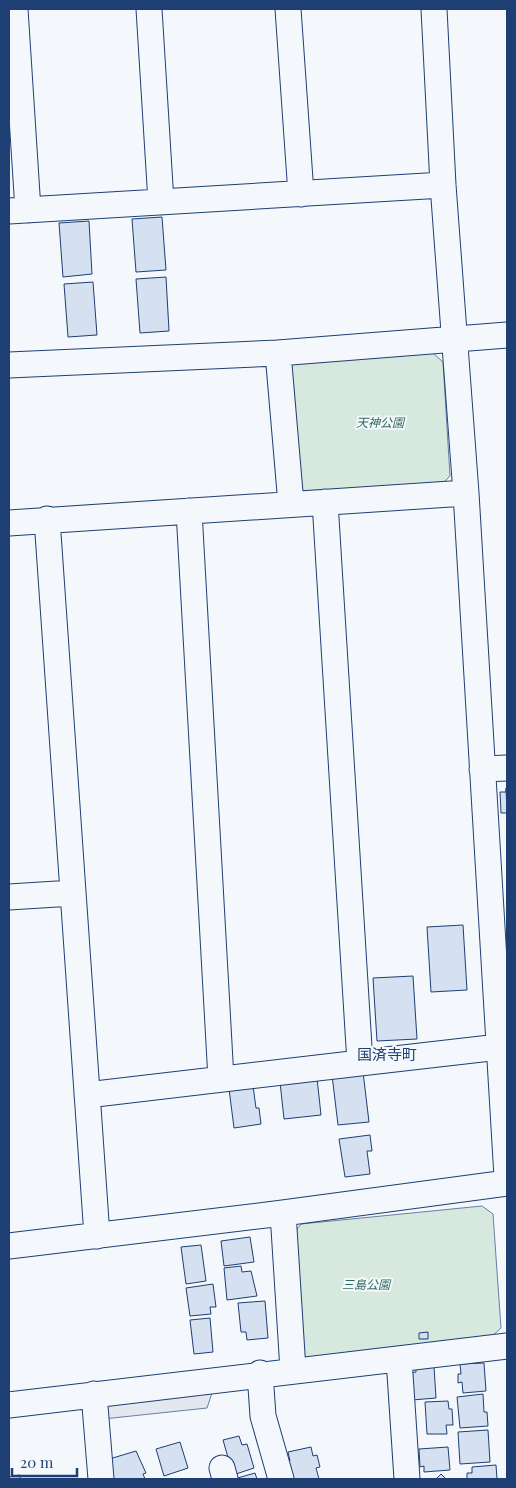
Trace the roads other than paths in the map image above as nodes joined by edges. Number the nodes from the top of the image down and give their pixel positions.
1 (15, 9) edge
2 (149, 9) edge
3 (288, 9) edge
4 (434, 9) edge
5 (443, 185) junction
6 (301, 194) junction
7 (160, 202) junction
8 (18, 210) edge
9 (507, 335) edge
10 (455, 339) junction
11 (278, 353) junction
12 (9, 365) edge
13 (466, 494) junction
14 (325, 502) junction
15 (291, 504) junction
16 (190, 511) junction
17 (47, 520) junction
18 (9, 522) edge
19 (507, 768) edge
20 (482, 769) junction
21 (73, 893) junction
22 (9, 897) edge
23 (499, 1047) junction
24 (360, 1063) junction
25 (221, 1079) junction
26 (87, 1095) junction
27 (507, 1177) edge
28 (507, 1183) edge
29 (283, 1213) junction
30 (98, 1236) junction
31 (9, 1246) edge
32 (507, 1346) edge
33 (399, 1359) junction
34 (293, 1370) junction
35 (260, 1373) junction
36 (94, 1394) junction
37 (9, 1405) edge
38 (101, 1479) edge
39 (281, 1479) edge
40 (407, 1479) edge

1 - 8 street
2 - 7 street
3 - 6 street
4 - 5 street
5 - 6 street
5 - 10 street
6 - 7 street
7 - 8 street
9 - 10 street
10 - 11 street
10 - 13 street
11 - 12 street
11 - 15 street
13 - 14 street
13 - 20 street
14 - 15 street
14 - 24 street
15 - 16 street
16 - 17 street
16 - 25 street
17 - 18 street
17 - 21 street
19 - 20 street
20 - 23 street
21 - 22 street
21 - 26 street
23 - 24 street
23 - 27 street
24 - 25 street
25 - 26 street
26 - 30 street
28 - 29 street
29 - 30 street
29 - 34 street
30 - 31 street
32 - 33 street
33 - 34 street
33 - 40 street
34 - 35 street
35 - 36 street
35 - 39 street
36 - 37 street
36 - 38 street

